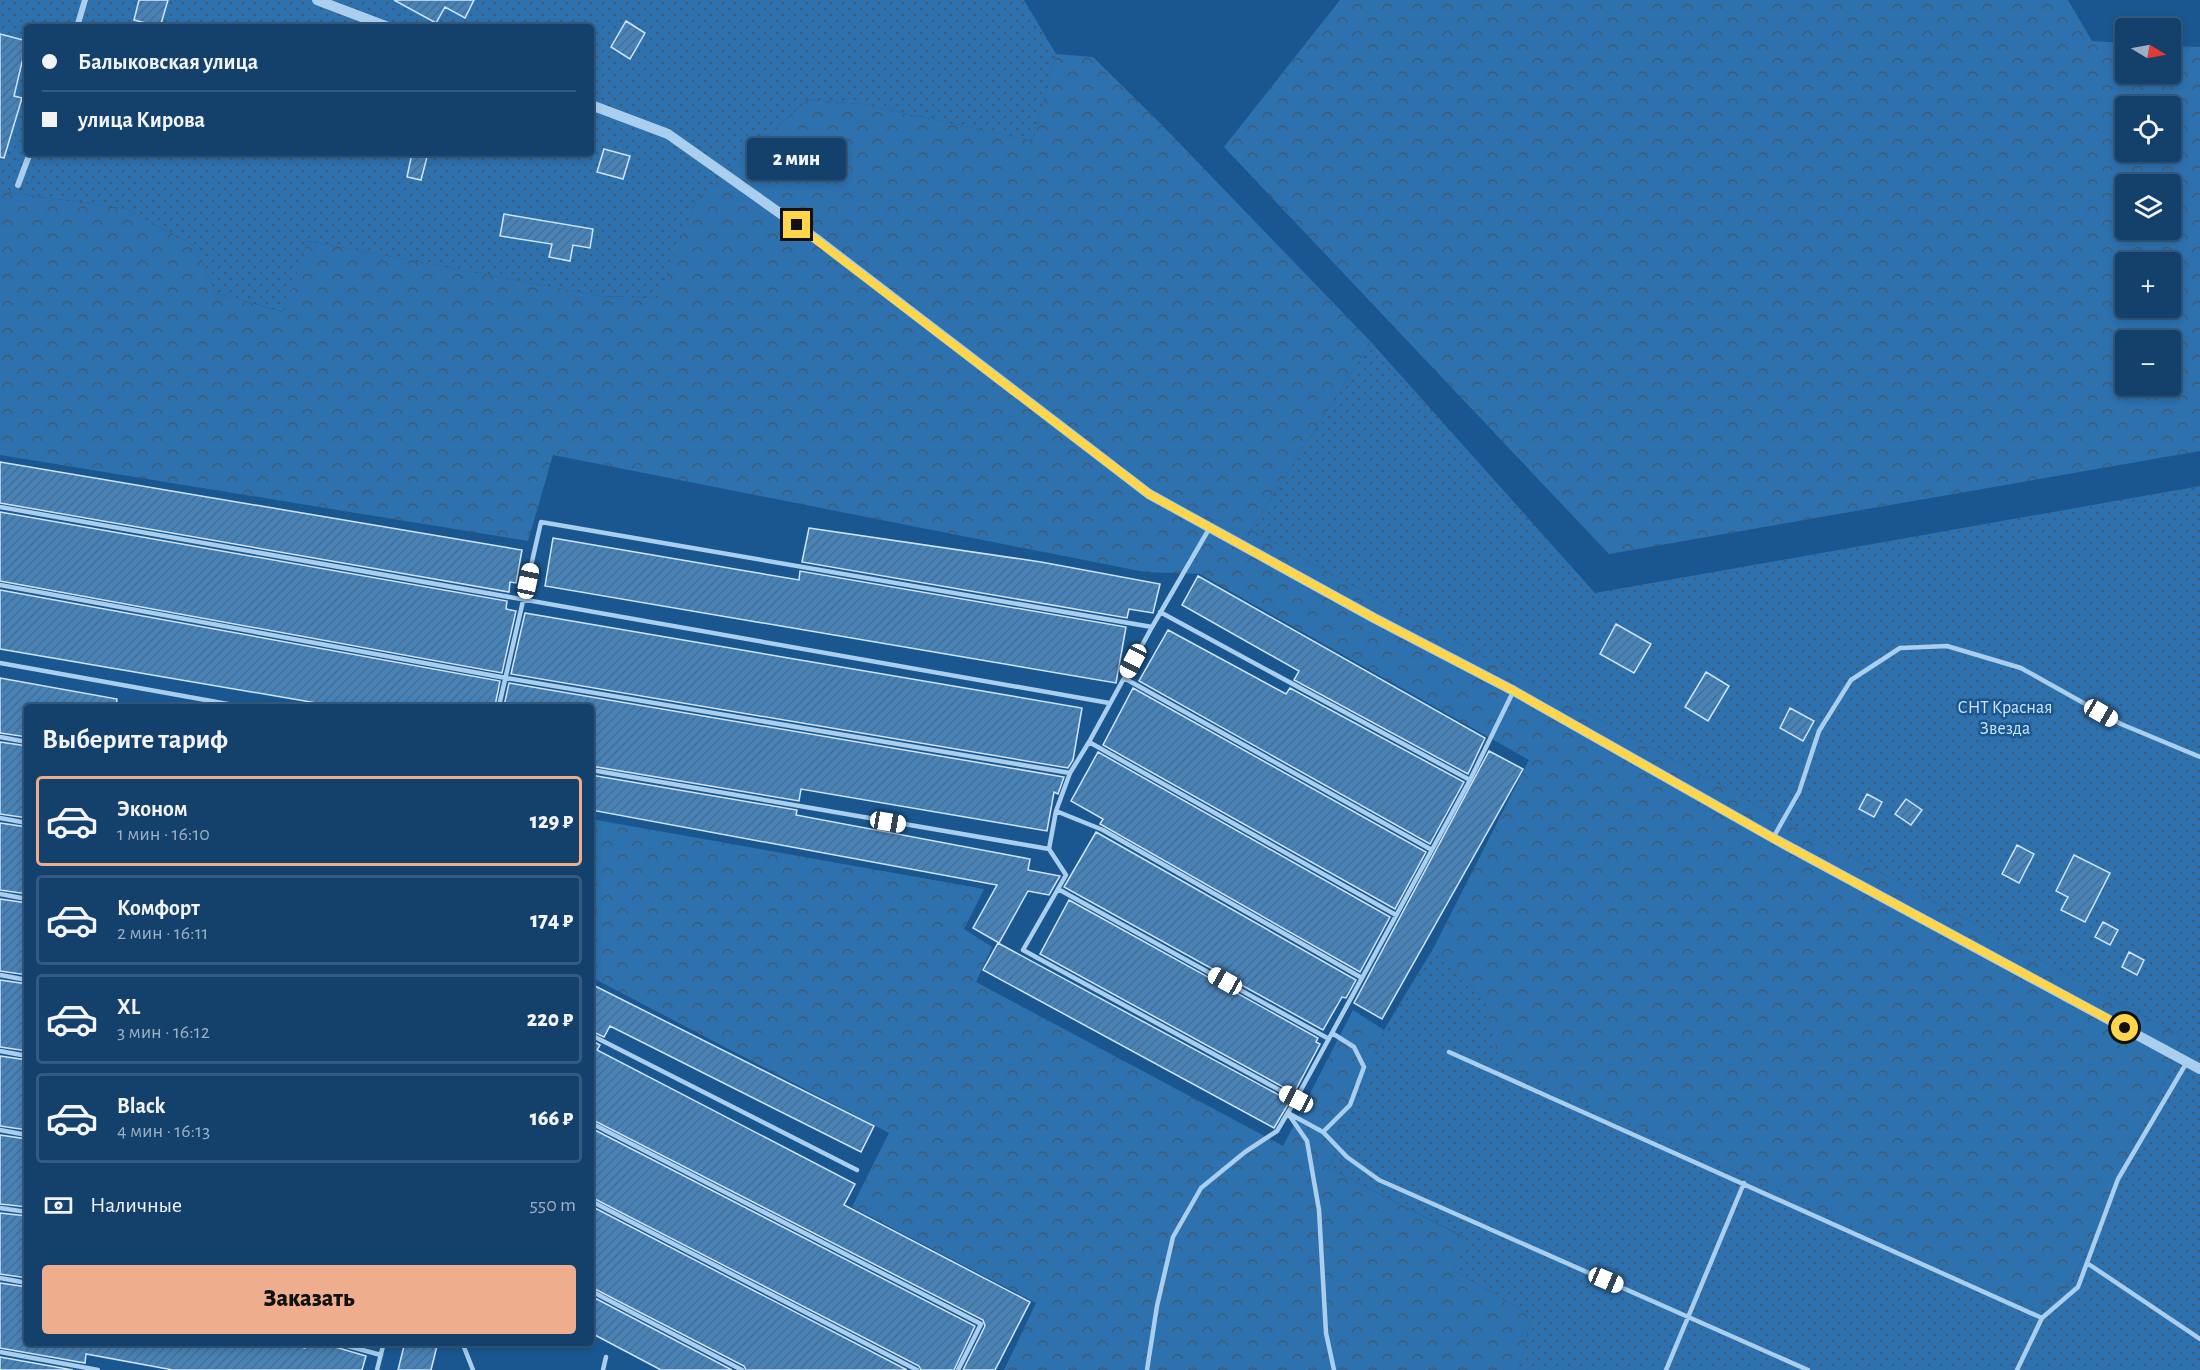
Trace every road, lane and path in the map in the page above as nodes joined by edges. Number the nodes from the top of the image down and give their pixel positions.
1 (85, 0) edge
2 (317, 0) edge
3 (78, 24) edge
4 (380, 24) edge
5 (594, 106) edge
6 (29, 156) edge
7 (18, 185) dead end
8 (0, 507) edge
9 (1209, 527) junction
10 (0, 585) edge
11 (524, 601) junction
12 (1160, 612) junction
13 (1152, 627) junction
14 (0, 663) edge
15 (506, 678) junction
16 (1124, 678) junction
17 (1514, 691) junction
18 (1109, 703) junction
19 (228, 704) edge
20 (500, 704) edge
21 (0, 737) edge
22 (24, 741) edge
23 (1089, 742) junction
24 (2200, 757) edge
25 (594, 771) edge
26 (1070, 773) junction
27 (1470, 780) junction
28 (1056, 812) junction
29 (0, 818) edge
30 (24, 822) edge
31 (1773, 838) junction
32 (1048, 849) junction
33 (1432, 850) junction
34 (1058, 888) junction
35 (0, 894) edge
36 (24, 898) edge
37 (1396, 915) junction
38 (0, 975) edge
39 (1362, 978) junction
40 (24, 979) edge
41 (1332, 1033) junction
42 (594, 1037) edge
43 (1329, 1039) junction
44 (0, 1051) edge
45 (1449, 1052) dead end
46 (24, 1055) edge
47 (2187, 1062) junction
48 (2200, 1069) edge
49 (1296, 1099) junction
50 (1288, 1113) junction
51 (594, 1125) edge
52 (0, 1130) edge
53 (1323, 1132) junction
54 (24, 1134) edge
55 (857, 1170) dead end
56 (1744, 1184) junction
57 (594, 1203) edge
58 (0, 1208) edge
59 (24, 1212) edge
60 (2087, 1263) junction
61 (0, 1278) edge
62 (24, 1282) edge
63 (594, 1293) edge
64 (1689, 1316) junction
65 (2042, 1318) junction
66 (2200, 1340) edge
67 (348, 1346) edge
68 (383, 1346) edge
69 (464, 1346) edge
70 (0, 1352) edge
71 (381, 1355) junction
72 (606, 1357) dead end
73 (98, 1370) edge
74 (376, 1370) edge
75 (473, 1370) edge
76 (603, 1370) edge
77 (742, 1370) edge
78 (917, 1370) edge
79 (958, 1370) edge
80 (1147, 1370) edge
81 (1334, 1370) edge
82 (1666, 1370) edge
83 (1808, 1370) edge
84 (2017, 1370) edge

1 - 3 street
2 - 4 street
5 - 9 street
6 - 7 street
8 - 11 lane
9 - 12 lane
9 - 17 street
10 - 15 lane
11 - 13 lane
11 - 15 lane
11 - 18 lane
12 - 13 lane
12 - 27 lane
13 - 16 lane
14 - 19 lane
15 - 20 lane
15 - 26 lane
16 - 18 lane
16 - 33 lane
17 - 27 lane
17 - 31 street
18 - 23 lane
21 - 22 lane
23 - 26 lane
23 - 37 lane
24 - 31 lane
25 - 32 lane
26 - 28 lane
27 - 33 lane
28 - 32 lane
28 - 39 lane
29 - 30 lane
31 - 47 street
32 - 34 lane
33 - 37 lane
34 - 43 lane
34 - 49 lane
35 - 36 lane
37 - 39 lane
38 - 40 lane
39 - 41 lane
41 - 43 lane
41 - 53 lane
42 - 55 lane
43 - 49 lane
44 - 46 lane
45 - 56 lane
47 - 48 street
47 - 60 lane
49 - 50 lane
50 - 53 lane
50 - 80 lane
50 - 81 lane
51 - 79 lane
52 - 54 lane
53 - 64 lane
56 - 64 lane
56 - 65 lane
57 - 78 lane
58 - 59 lane
60 - 65 lane
60 - 66 lane
61 - 62 lane
63 - 77 lane
64 - 82 lane
64 - 83 lane
65 - 84 lane
67 - 71 lane
68 - 71 lane
69 - 75 lane
70 - 73 lane
71 - 74 lane
72 - 76 lane

